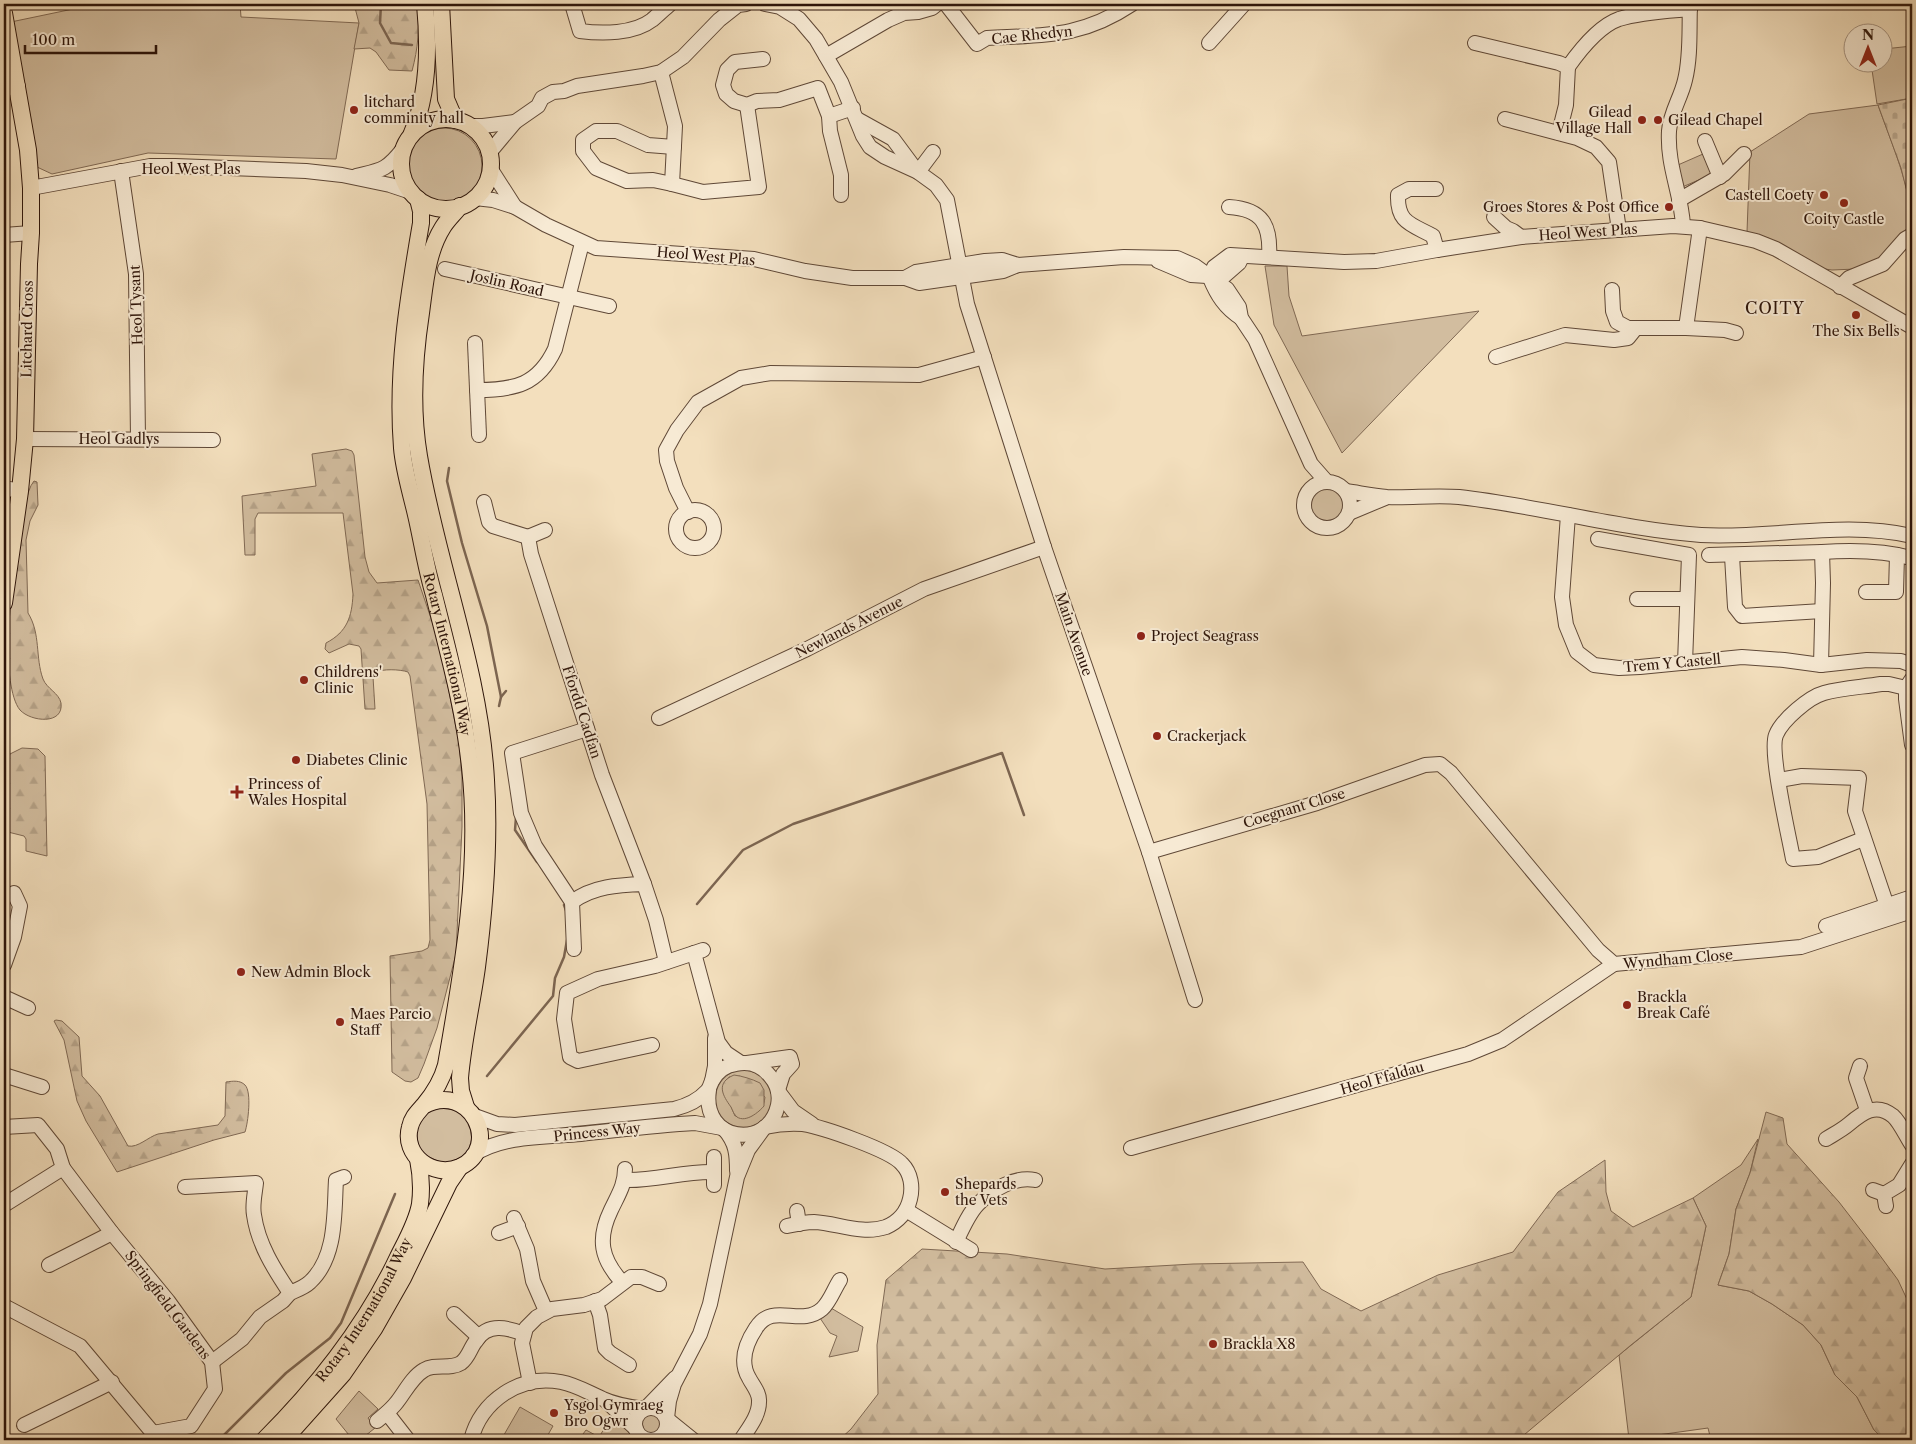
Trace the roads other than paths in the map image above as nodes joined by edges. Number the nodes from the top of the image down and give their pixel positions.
1 (425, 4) edge
2 (441, 4) edge
3 (572, 4) edge
4 (670, 4) edge
5 (741, 4) edge
6 (765, 4) edge
7 (937, 4) edge
8 (946, 4) edge
9 (1132, 4) edge
10 (1244, 4) edge
11 (1690, 6) edge
12 (4, 13) edge
13 (1475, 42) dead end
14 (1209, 43) dead end
15 (826, 56) junction
16 (763, 59) dead end
17 (1568, 67) junction
18 (661, 72) junction
19 (11, 88) edge
20 (747, 104) junction
21 (855, 114) junction
22 (829, 116) junction
23 (1504, 120) dead end
24 (515, 122) junction
25 (463, 123) junction
26 (412, 133) junction
27 (1559, 133) junction
28 (1704, 140) dead end
29 (674, 147) junction
30 (403, 149) junction
31 (933, 152) dead end
32 (1744, 154) dead end
33 (490, 161) junction
34 (121, 171) junction
35 (918, 172) junction
36 (352, 176) junction
37 (1720, 177) junction
38 (672, 184) junction
39 (31, 188) junction
40 (1436, 189) dead end
41 (842, 194) dead end
42 (414, 196) junction
43 (1679, 200) junction
44 (467, 202) junction
45 (1229, 207) dead end
46 (515, 208) junction
47 (1494, 217) dead end
48 (1683, 225) junction
49 (1700, 228) junction
50 (1619, 230) junction
51 (31, 233) junction
52 (4, 235) edge
53 (1912, 235) edge
54 (1521, 237) junction
55 (582, 243) junction
56 (1437, 250) junction
57 (1269, 257) junction
58 (445, 269) dead end
59 (960, 272) junction
60 (1210, 277) junction
61 (1840, 287) junction
62 (1612, 290) dead end
63 (566, 304) junction
64 (609, 306) dead end
65 (1912, 327) edge
66 (1636, 328) junction
67 (1686, 328) junction
68 (1729, 328) dead end
69 (474, 343) dead end
70 (984, 357) junction
71 (1496, 357) dead end
72 (477, 390) junction
73 (479, 435) dead end
74 (25, 439) junction
75 (138, 439) junction
76 (213, 440) dead end
77 (1311, 464) junction
78 (1326, 482) junction
79 (4, 488) edge
80 (20, 490) junction
81 (1310, 490) junction
82 (1346, 491) junction
83 (1388, 497) junction
84 (484, 502) dead end
85 (688, 512) dead end
86 (1349, 513) junction
87 (1568, 515) junction
88 (545, 530) dead end
89 (1912, 536) edge
90 (528, 537) junction
91 (1598, 539) dead end
92 (1044, 547) junction
93 (1822, 552) junction
94 (1708, 555) dead end
95 (1897, 555) junction
96 (1732, 556) junction
97 (1911, 558) edge
98 (1866, 592) dead end
99 (1637, 599) dead end
100 (1686, 599) junction
101 (4, 604) edge
102 (1822, 611) junction
103 (1685, 663) junction
104 (1821, 665) junction
105 (1912, 665) edge
106 (1909, 683) edge
107 (659, 718) dead end
108 (587, 729) junction
109 (1912, 745) edge
110 (1440, 764) joint
111 (1779, 780) junction
112 (1864, 839) junction
113 (1148, 852) junction
114 (644, 884) junction
115 (14, 893) dead end
116 (1912, 897) edge
117 (572, 902) junction
118 (1887, 906) junction
119 (1912, 911) edge
120 (1826, 926) dead end
121 (574, 949) dead end
122 (666, 962) junction
123 (1614, 964) junction
124 (4, 965) edge
125 (4, 997) edge
126 (1195, 1000) dead end
127 (28, 1008) dead end
128 (715, 1035) junction
129 (652, 1045) dead end
130 (744, 1063) junction
131 (1860, 1066) dead end
132 (4, 1075) edge
133 (710, 1086) junction
134 (42, 1087) dead end
135 (778, 1090) junction
136 (423, 1106) junction
137 (1867, 1110) junction
138 (470, 1112) junction
139 (4, 1127) edge
140 (817, 1127) junction
141 (764, 1128) junction
142 (724, 1129) junction
143 (1826, 1139) dead end
144 (1912, 1145) edge
145 (1131, 1148) dead end
146 (473, 1155) junction
147 (714, 1157) dead end
148 (418, 1159) junction
149 (1912, 1164) edge
150 (460, 1167) junction
151 (64, 1168) junction
152 (344, 1177) dead end
153 (737, 1177) junction
154 (1035, 1180) dead end
155 (185, 1187) dead end
156 (1881, 1197) dead end
157 (4, 1205) edge
158 (906, 1210) junction
159 (794, 1220) dead end
160 (112, 1233) junction
161 (499, 1233) dead end
162 (956, 1242) junction
163 (971, 1250) dead end
164 (49, 1265) dead end
165 (655, 1277) dead end
166 (622, 1282) junction
167 (834, 1283) dead end
168 (290, 1293) junction
169 (595, 1301) junction
170 (6, 1311) edge
171 (546, 1311) junction
172 (454, 1314) dead end
173 (524, 1334) junction
174 (478, 1337) junction
175 (626, 1359) dead end
176 (212, 1362) junction
177 (678, 1374) junction
178 (112, 1382) junction
179 (530, 1383) junction
180 (604, 1400) junction
181 (644, 1409) junction
182 (667, 1419) junction
183 (24, 1425) dead end
184 (636, 1434) edge
185 (150, 1436) edge
186 (659, 1439) edge
187 (264, 1440) edge
188 (284, 1440) edge
189 (408, 1440) edge
190 (471, 1440) edge
191 (680, 1440) edge
192 (693, 1440) edge
193 (741, 1440) edge

1 - 26 main road
2 - 25 main road
3 - 4 street
5 - 18 street
6 - 15 street
7 - 15 street
8 - 9 street, Cae Rhedyn
10 - 14 street
11 - 17 street
11 - 43 street
12 - 19 main road, Litchard Cross
13 - 17 street
15 - 21 street
16 - 20 street
17 - 27 street
18 - 24 street
18 - 29 street
19 - 39 main road, Litchard Cross
20 - 22 street
20 - 38 street
21 - 22 street
21 - 35 street
21 - 35 street
22 - 41 street
23 - 27 street
24 - 25 street
24 - 33 street
25 - 26 main road
25 - 33 main road
26 - 30 main road
27 - 50 street
28 - 37 street
29 - 38 street
29 - 38 street
30 - 36 street, Heol West Plas
30 - 42 main road
31 - 35 street
32 - 37 street
33 - 44 main road
33 - 46 street, Heol West Plas
34 - 36 street, Heol West Plas
34 - 39 street, Heol West Plas
34 - 75 street, Heol Tysant
35 - 59 street, Main Avenue
36 - 42 street, Heol West Plas
37 - 43 street
39 - 51 main road, Litchard Cross
40 - 56 street
42 - 44 main road
42 - 136 main road, Rotary International Way
43 - 48 street
44 - 46 street, Heol West Plas
44 - 138 main road, Rotary International Way
45 - 57 street
46 - 55 street, Heol West Plas
47 - 54 street
48 - 49 street, Heol West Plas
48 - 50 street, Heol West Plas
49 - 61 street, Heol West Plas
49 - 67 street
50 - 54 street, Heol West Plas
51 - 52 street
51 - 74 main road, Litchard Cross
53 - 61 street
54 - 56 street, Heol West Plas
55 - 59 street, Heol West Plas
55 - 63 street
56 - 57 street, Heol West Plas
57 - 60 street, Heol West Plas
58 - 63 street, Joslin Road
59 - 60 street, Heol West Plas
59 - 70 street, Main Avenue
60 - 77 street
61 - 65 street, Heol West Plas
62 - 66 street
63 - 64 street, Joslin Road
63 - 72 street
66 - 67 street
66 - 71 street
67 - 68 street
69 - 72 street
70 - 85 street
70 - 92 street, Main Avenue
72 - 73 street
74 - 75 street, Heol Gadlys
74 - 80 main road, Litchard Cross
75 - 76 street, Heol Gadlys
77 - 78 street
77 - 81 street
78 - 81 street
78 - 82 street
79 - 80 street
80 - 101 main road, Litchard Cross
81 - 86 street
82 - 83 street
82 - 86 street
83 - 86 street
83 - 87 street
84 - 90 street
87 - 89 street
87 - 103 street, Trem Y Castell
88 - 90 street
90 - 108 street, Ffordd Cadfan
91 - 100 street
92 - 107 street, Newlands Avenue
92 - 113 street, Main Avenue
93 - 95 street
93 - 96 street
93 - 102 street
94 - 96 street
95 - 97 street
95 - 98 street
96 - 102 street
99 - 100 street
100 - 103 street
102 - 104 street
103 - 104 street, Trem Y Castell
104 - 105 street, Trem Y Castell
106 - 109 street
106 - 111 street
108 - 114 street, Ffordd Cadfan
108 - 117 street
110 - 113 street, Coegnant Close
110 - 123 street, Wyndham Close
111 - 112 street
111 - 112 street
112 - 118 street
113 - 126 street, Main Avenue
114 - 117 street
114 - 122 street, Ffordd Cadfan
115 - 124 street
116 - 118 street
117 - 121 street
118 - 120 street
119 - 123 street, Wyndham Close
122 - 128 street
122 - 129 street
123 - 145 street, Heol Ffaldau
125 - 127 street
128 - 130 street
128 - 133 street
130 - 133 street, Princess Way
130 - 135 street
130 - 135 street, Princess Way
131 - 137 street
132 - 134 street
133 - 138 street, Princess Way
133 - 142 street
135 - 140 street
135 - 141 street
136 - 138 main road
136 - 148 main road
137 - 143 street
137 - 144 street
138 - 146 main road
139 - 151 street, Springfield Gardens
140 - 141 street, Princess Way
140 - 158 street
141 - 142 street, Princess Way
141 - 153 street
142 - 146 street, Princess Way
142 - 153 street
146 - 150 main road
147 - 166 street
148 - 150 main road
148 - 187 main road, Rotary International Way
149 - 156 street
150 - 188 main road, Rotary International Way
151 - 157 street
151 - 160 street, Springfield Gardens
152 - 168 street
153 - 177 street
154 - 162 street
155 - 168 street
158 - 159 street
158 - 162 street
160 - 164 street
160 - 176 street, Springfield Gardens
161 - 171 street
162 - 163 street
165 - 166 street
166 - 169 street
167 - 193 street
168 - 176 street
169 - 171 street
169 - 175 street
170 - 178 street, Springfield Gardens
171 - 173 street
172 - 174 street
173 - 174 street
173 - 179 street
174 - 189 street
176 - 185 street, Springfield Gardens
177 - 181 street
177 - 182 street
178 - 183 street
178 - 185 street, Springfield Gardens
179 - 180 street
179 - 190 street
180 - 181 street
180 - 184 street
181 - 182 street
181 - 184 street
182 - 186 street
182 - 192 street
184 - 186 street
186 - 191 street

